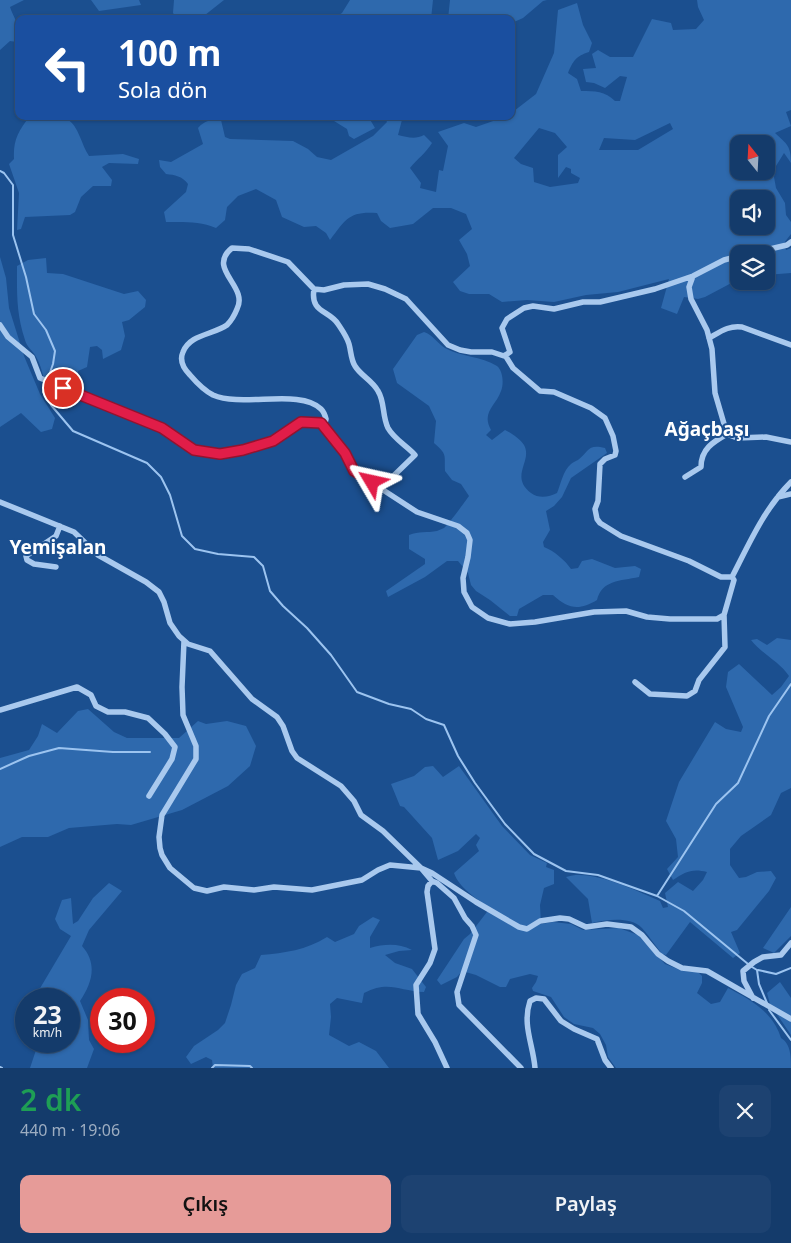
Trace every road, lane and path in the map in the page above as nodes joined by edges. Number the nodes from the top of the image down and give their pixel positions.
1 (791, 242) edge
2 (775, 248) edge
3 (730, 258) edge
4 (693, 276) junction
5 (314, 289) junction
6 (0, 324) edge
7 (709, 338) junction
8 (791, 345) edge
9 (506, 354) junction
10 (321, 423) junction
11 (727, 434) junction
12 (791, 442) edge
13 (685, 477) dead end
14 (791, 482) edge
15 (382, 488) junction
16 (791, 494) edge
17 (778, 498) junction
18 (0, 502) edge
19 (60, 526) junction
20 (56, 567) dead end
21 (732, 577) junction
22 (724, 615) junction
23 (184, 641) junction
24 (635, 682) dead end
25 (0, 710) edge
26 (149, 796) dead end
27 (421, 868) junction
28 (432, 881) junction
29 (791, 943) edge
30 (753, 998) junction
31 (791, 1019) edge
32 (447, 1068) edge
33 (521, 1068) edge
34 (535, 1068) edge
35 (611, 1068) edge

1 - 2 street
3 - 4 street
4 - 7 street
4 - 9 street
5 - 9 street
5 - 10 street
5 - 15 street
6 - 10 street
7 - 8 street
7 - 11 street
9 - 21 street
10 - 15 street
11 - 12 street
11 - 13 street
14 - 17 street
15 - 22 street
16 - 17 street
17 - 21 street
18 - 19 street
19 - 20 street
19 - 23 street
21 - 22 street
22 - 24 street
23 - 27 street
23 - 27 street
25 - 26 street
27 - 28 street
27 - 30 street
28 - 32 street
28 - 33 street
29 - 30 street
30 - 31 street
34 - 35 street

